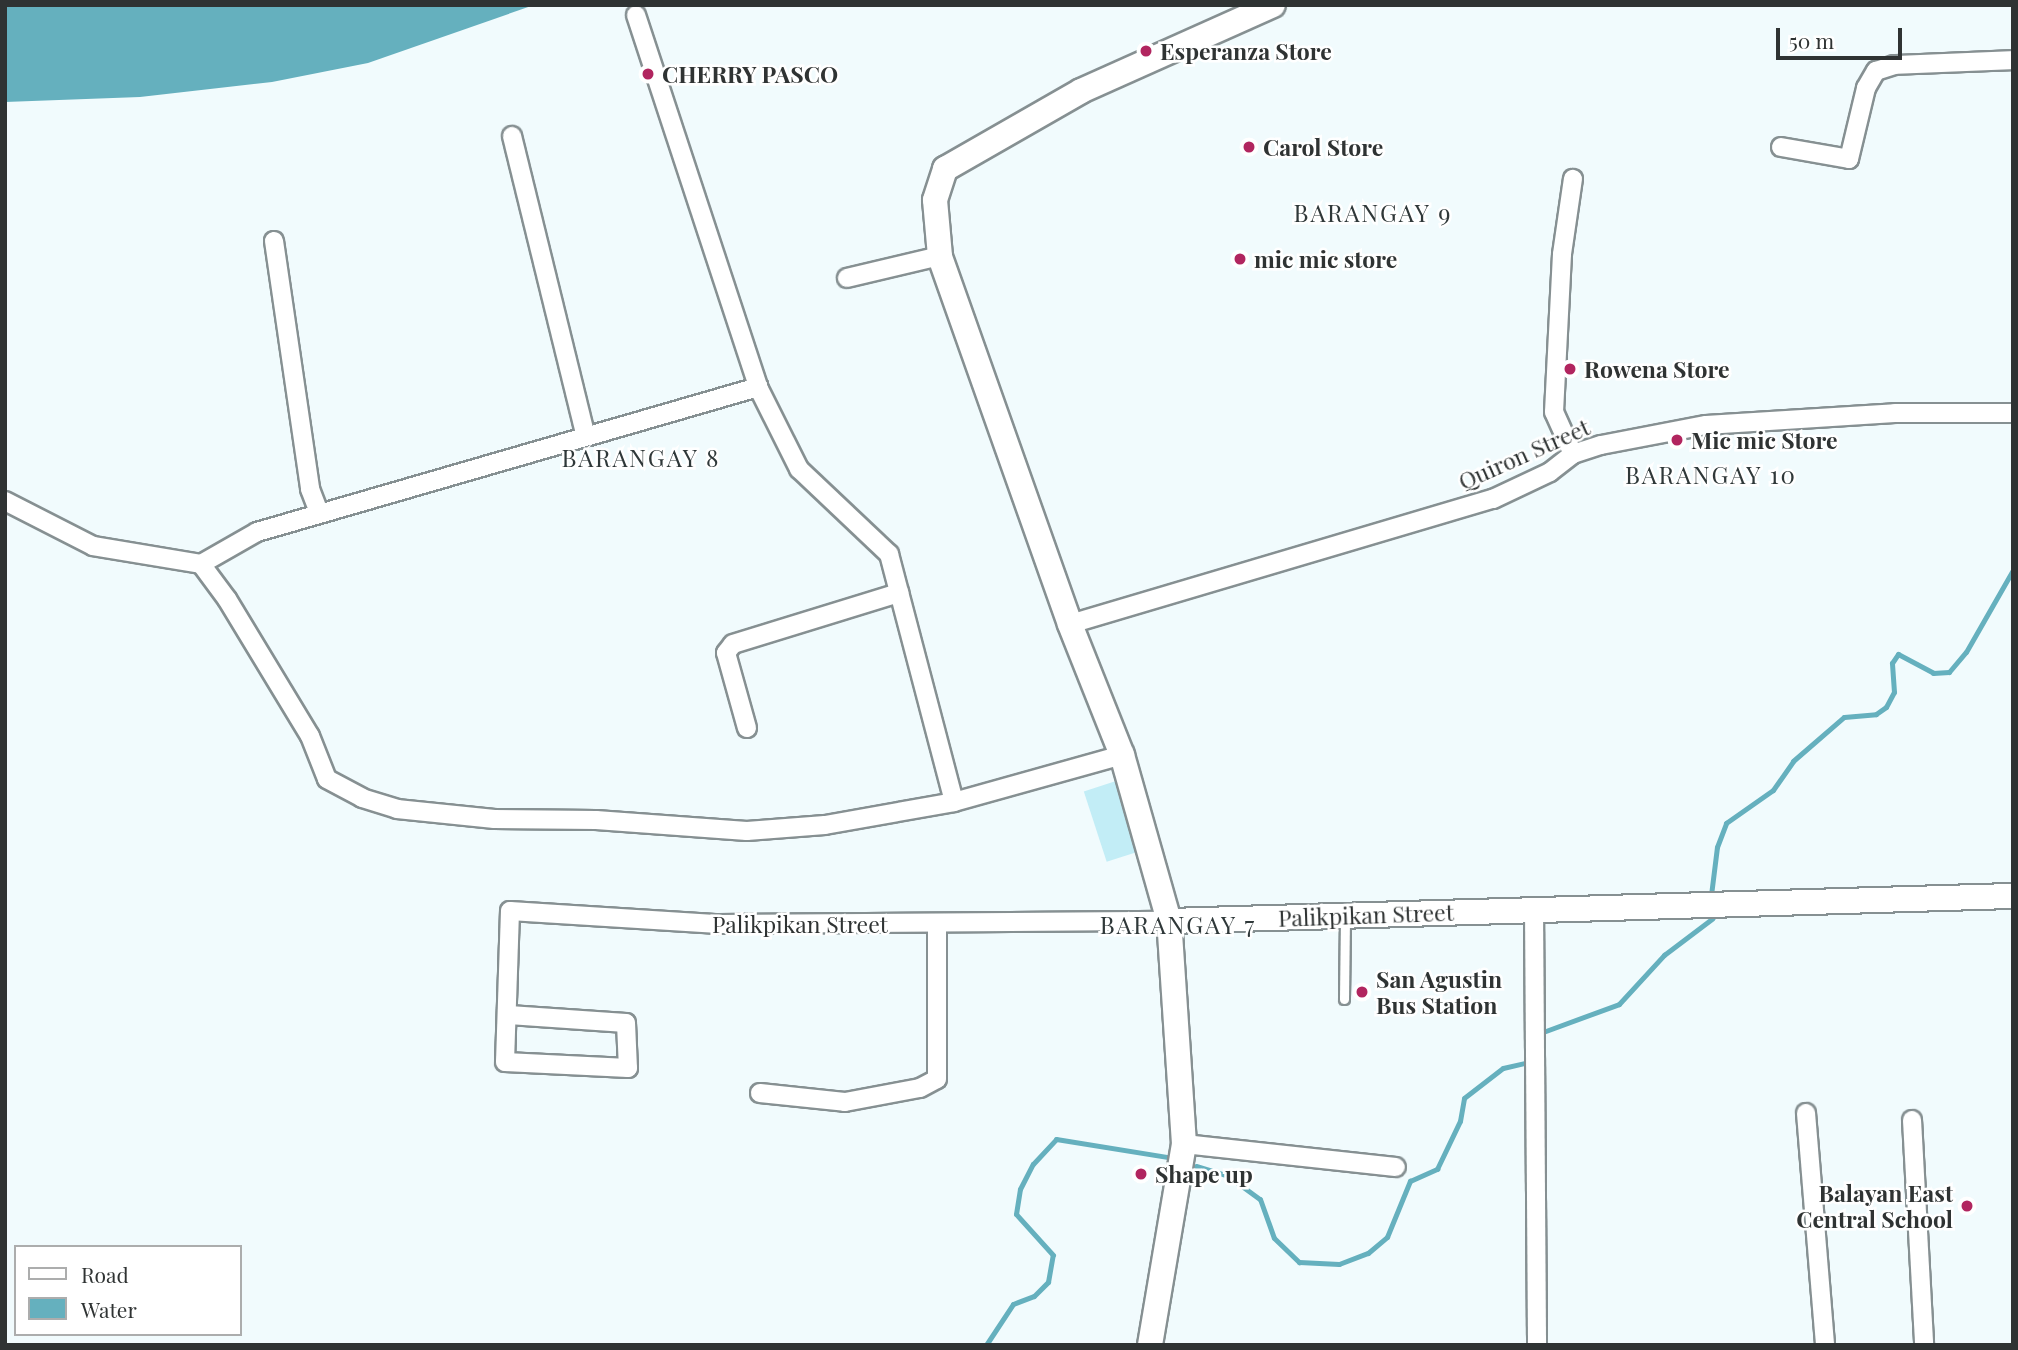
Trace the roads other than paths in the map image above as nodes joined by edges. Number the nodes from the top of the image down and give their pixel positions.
1 (1273, 5) edge
2 (636, 15) dead end
3 (2013, 60) edge
4 (512, 136) dead end
5 (1781, 147) dead end
6 (1573, 179) dead end
7 (274, 241) dead end
8 (940, 256) junction
9 (847, 278) dead end
10 (758, 387) junction
11 (2013, 413) edge
12 (585, 434) junction
13 (1573, 454) junction
14 (5, 501) edge
15 (319, 513) junction
16 (201, 564) junction
17 (899, 593) junction
18 (1070, 624) junction
19 (747, 728) dead end
20 (1122, 755) junction
21 (954, 802) junction
22 (2013, 896) edge
23 (1534, 909) junction
24 (1345, 916) junction
25 (1169, 921) junction
26 (937, 924) junction
27 (1344, 999) dead end
28 (509, 1015) junction
29 (760, 1093) dead end
30 (1806, 1113) dead end
31 (1912, 1120) dead end
32 (1184, 1144) junction
33 (1396, 1167) dead end
34 (1150, 1345) edge
35 (1536, 1345) edge
36 (1825, 1345) edge
37 (1924, 1345) edge

1 - 8 street
2 - 10 street
3 - 5 street
4 - 12 street
6 - 13 street
7 - 15 street
8 - 9 street
8 - 18 street
10 - 12 street
10 - 17 street
11 - 13 street, Quiron Street
12 - 15 street
13 - 18 street, Quiron Street
14 - 16 street
15 - 16 street
16 - 21 street
17 - 19 street
17 - 21 street
18 - 20 street
20 - 21 street
20 - 25 street
22 - 23 street, Palikpikan Street
23 - 24 street, Palikpikan Street
23 - 35 street
24 - 25 street, Palikpikan Street
24 - 27 lane
25 - 26 street, Palikpikan Street
25 - 32 street
26 - 28 street, Palikpikan Street
26 - 29 street
28 - 28 street
30 - 36 street
31 - 37 street
32 - 33 street
32 - 34 street

